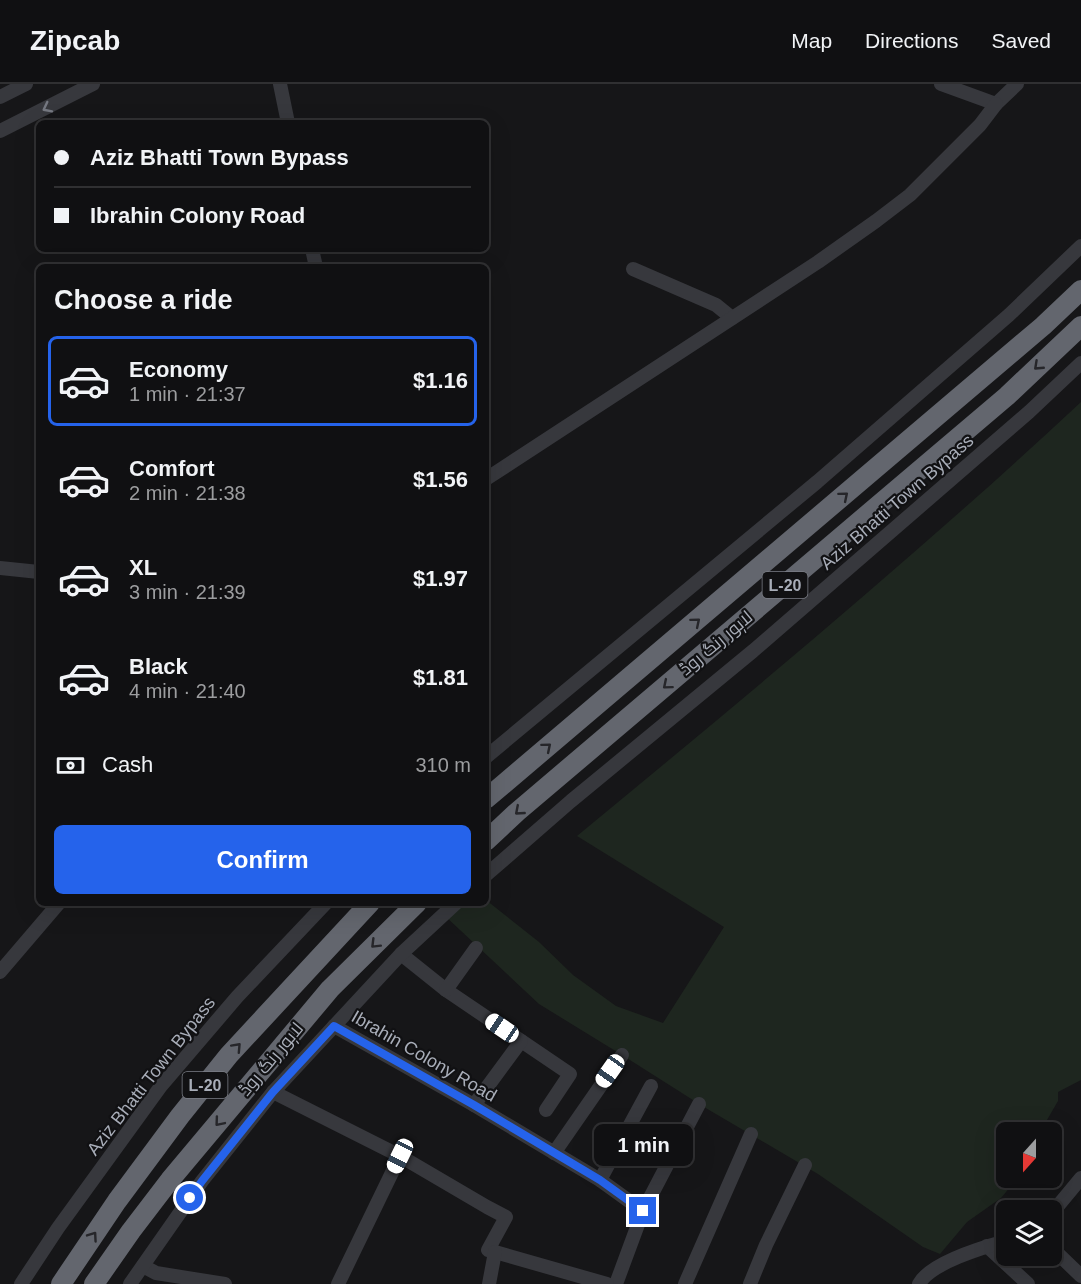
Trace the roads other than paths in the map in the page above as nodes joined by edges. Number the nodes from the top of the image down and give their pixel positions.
1 (26, 84) edge
2 (93, 84) edge
3 (280, 84) edge
4 (941, 84) edge
5 (1017, 84) edge
6 (0, 97) edge
7 (996, 104) junction
8 (287, 120) edge
9 (0, 131) edge
10 (1081, 246) edge
11 (633, 270) dead end
12 (1081, 290) edge
13 (732, 318) junction
14 (1081, 326) edge
15 (1081, 363) edge
16 (489, 477) edge
17 (0, 568) edge
18 (36, 572) edge
19 (489, 755) edge
20 (489, 796) edge
21 (489, 838) edge
22 (489, 872) edge
23 (56, 906) edge
24 (323, 906) edge
25 (367, 906) edge
26 (414, 906) edge
27 (453, 906) edge
28 (476, 948) dead end
29 (400, 954) junction
30 (0, 972) edge
31 (446, 990) junction
32 (334, 1026) junction
33 (521, 1041) junction
34 (622, 1054) dead end
35 (651, 1086) dead end
36 (273, 1092) junction
37 (699, 1104) dead end
38 (474, 1105) junction
39 (546, 1110) dead end
40 (751, 1134) dead end
41 (554, 1153) junction
42 (400, 1156) junction
43 (805, 1165) dead end
44 (1081, 1178) edge
45 (600, 1180) junction
46 (1062, 1201) edge
47 (643, 1211) junction
48 (996, 1244) edge
49 (987, 1246) junction
50 (495, 1252) junction
51 (1062, 1258) edge
52 (142, 1266) junction
53 (1081, 1276) edge
54 (21, 1284) edge
55 (61, 1284) edge
56 (94, 1284) edge
57 (130, 1284) edge
58 (225, 1284) edge
59 (338, 1284) edge
60 (489, 1284) edge
61 (607, 1284) edge
62 (616, 1284) edge
63 (685, 1284) edge
64 (750, 1284) edge
65 (919, 1284) edge
66 (1028, 1284) edge

1 - 6 street
2 -> 9 street
3 - 8 street
4 - 7 street
5 - 7 street
7 - 13 street
10 - 19 street
11 - 13 street
20 -> 12 highway, لاہور رنگ روڈ / L-20
13 - 16 street
14 -> 21 highway, لاہور رنگ روڈ / L-20
15 - 22 street, Aziz Bhatti Town Bypass
17 - 18 street
23 - 30 street
24 - 54 street, Aziz Bhatti Town Bypass
55 -> 25 highway, لاہور رنگ روڈ / L-20
26 -> 56 highway, لاہور رنگ روڈ / L-20
27 - 29 street
28 - 31 street
29 - 31 street
29 - 32 street
31 - 33 street
32 - 36 street
32 - 38 street, Ibrahin Colony Road
33 - 38 street
33 - 39 street
34 - 41 street
35 - 45 street
36 - 42 street
36 - 52 street
37 - 47 street
38 - 41 street, Ibrahin Colony Road
40 - 63 street
41 - 45 street, Ibrahin Colony Road
42 - 50 street
42 - 59 street
43 - 64 street
44 - 46 street
45 - 47 street, Ibrahin Colony Road
47 - 62 street
48 - 49 street
49 - 65 street
49 - 66 street
50 - 60 street
50 - 61 street
51 - 53 street
52 - 57 street
52 - 58 street

